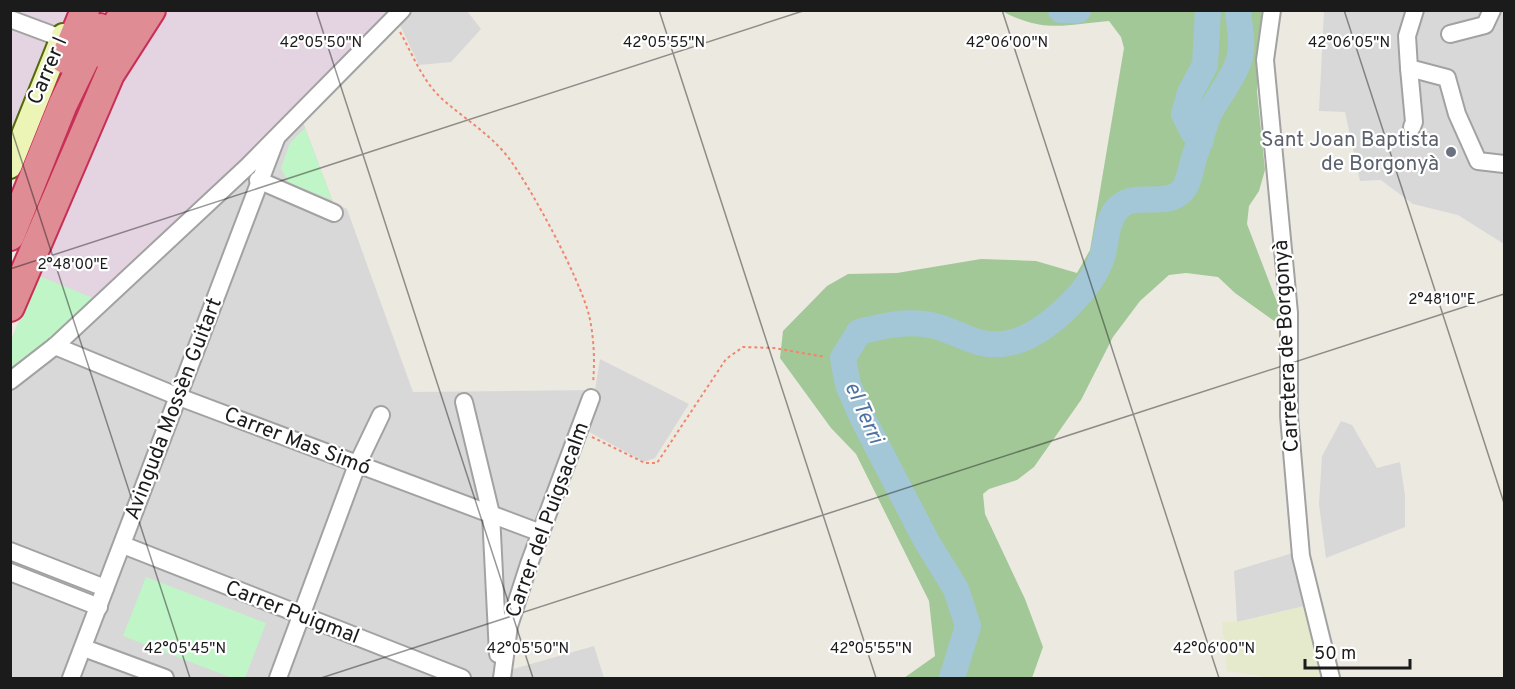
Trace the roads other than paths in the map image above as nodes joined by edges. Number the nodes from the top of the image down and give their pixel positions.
1 (77, 10) edge
2 (85, 10) edge
3 (110, 10) edge
4 (124, 10) edge
5 (151, 10) edge
6 (1272, 10) edge
7 (1415, 10) edge
8 (1492, 10) edge
9 (397, 14) edge
10 (10, 20) edge
11 (1450, 34) dead end
12 (62, 38) junction
13 (1409, 68) junction
14 (1412, 127) dead end
15 (276, 139) junction
16 (1504, 164) edge
17 (10, 167) edge
18 (258, 180) junction
19 (10, 200) edge
20 (334, 213) dead end
21 (10, 236) edge
22 (10, 274) edge
23 (10, 307) edge
24 (55, 346) junction
25 (10, 381) edge
26 (179, 397) junction
27 (591, 398) road end
28 (464, 402) dead end
29 (381, 415) dead end
30 (357, 465) junction
31 (490, 514) junction
32 (541, 533) junction
33 (123, 545) junction
34 (10, 551) edge
35 (10, 572) edge
36 (105, 588) junction
37 (99, 607) junction
38 (302, 618) junction
39 (84, 648) junction
40 (71, 678) edge
41 (165, 678) edge
42 (278, 678) edge
43 (462, 678) edge
44 (501, 678) edge
45 (1331, 678) edge

1 - 12 street, Carrer I
2 - 19 highway
3 - 21 highway
4 - 22 highway
5 - 23 highway
6 - 45 street, Carretera de Borgonyà
7 - 13 street
8 - 11 street
9 - 15 street
10 - 12 street
12 - 17 street, Carrer I
13 - 14 street
13 - 16 street
15 - 18 street, Avinguda Mossèn Guitart
15 - 24 street
18 - 20 street
18 - 26 street, Avinguda Mossèn Guitart
24 - 25 street
24 - 26 street, Carrer Mas Simó
26 - 30 street, Carrer Mas Simó
26 - 33 street, Avinguda Mossèn Guitart
27 - 32 street, Carrer del Puigsacalm
28 - 31 street
29 - 30 street
30 - 31 street, Carrer Mas Simó
30 - 38 street
31 - 32 street, Carrer Mas Simó
31 - 44 street
32 - 44 street, Carrer del Puigsacalm
33 - 36 street, Avinguda Mossèn Guitart
33 - 38 street, Carrer Puigmal
34 - 36 street
35 - 37 street
36 - 37 street, Avinguda Mossèn Guitart
37 - 39 street, Avinguda Mossèn Guitart
38 - 42 street
38 - 43 street, Carrer Puigmal
39 - 40 street, Avinguda Mossèn Guitart
39 - 41 street

